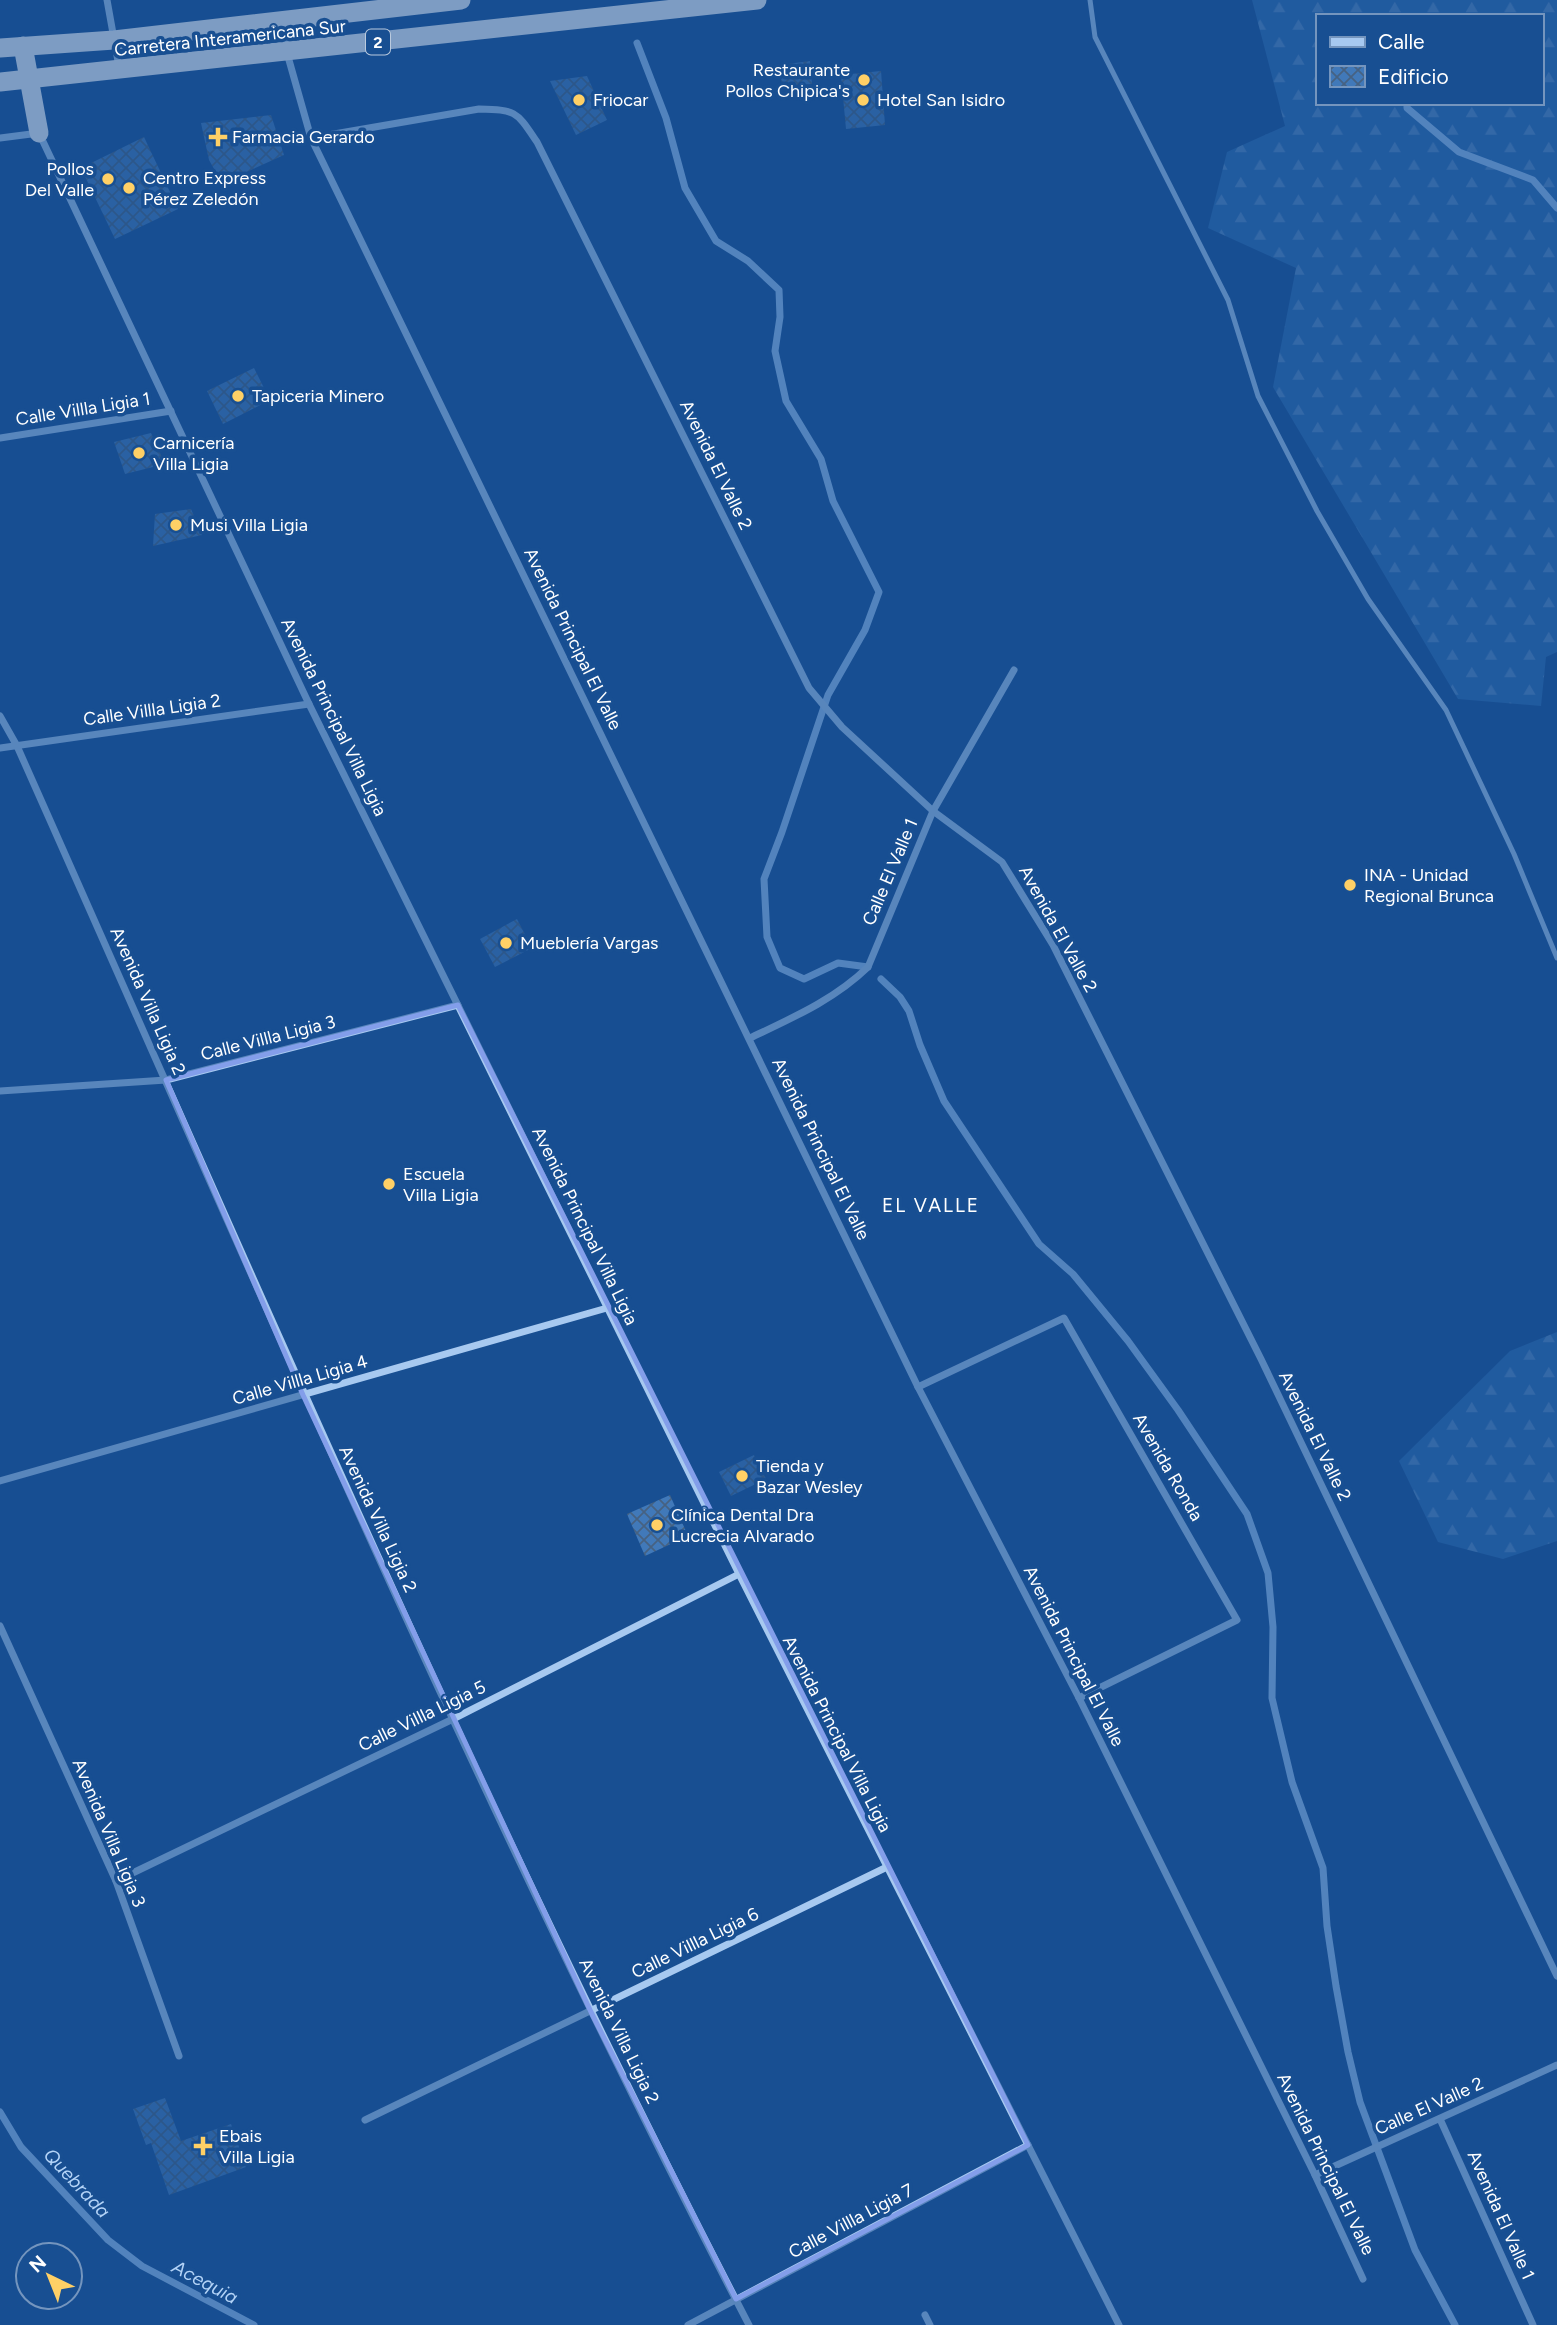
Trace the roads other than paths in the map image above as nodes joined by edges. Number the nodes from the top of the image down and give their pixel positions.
1 (107, 0) edge
2 (461, 0) edge
3 (757, 0) edge
4 (1090, 0) edge
5 (282, 20) junction
6 (114, 40) junction
7 (23, 46) junction
8 (0, 48) edge
9 (287, 53) junction
10 (120, 71) junction
11 (30, 79) junction
12 (0, 82) edge
13 (39, 133) junction
14 (0, 138) edge
15 (311, 138) junction
16 (171, 411) junction
17 (0, 438) edge
18 (1014, 670) dead end
19 (309, 704) junction
20 (0, 716) edge
21 (17, 746) junction
22 (0, 748) edge
23 (933, 811) junction
24 (1557, 958) edge
25 (458, 1005) junction
26 (750, 1038) junction
27 (166, 1080) junction
28 (0, 1091) edge
29 (607, 1308) junction
30 (918, 1387) junction
31 (303, 1395) junction
32 (0, 1481) edge
33 (739, 1574) junction
34 (0, 1626) edge
35 (1079, 1698) junction
36 (453, 1719) junction
37 (887, 1867) junction
38 (116, 1881) junction
39 (1557, 1976) edge
40 (591, 2012) junction
41 (179, 2056) dead end
42 (1557, 2066) edge
43 (1440, 2119) junction
44 (365, 2120) dead end
45 (1028, 2145) junction
46 (1315, 2175) junction
47 (1363, 2279) dead end
48 (736, 2299) junction
49 (925, 2315) dead end
50 (688, 2325) edge
51 (749, 2325) edge
52 (930, 2325) edge
53 (1119, 2325) edge
54 (1533, 2325) edge

1 - 6 street
2 - 5 highway, Carretera Interamericana Sur / 2
3 - 9 highway, Carretera Interamericana Sur / 2
4 - 24 lane
5 - 6 highway, Carretera Interamericana Sur / 2
5 - 9 street, Avenida Principal El Valle
6 - 7 highway, Carretera Interamericana Sur / 2
6 - 10 street
7 - 8 highway, Carretera Interamericana Sur / 2
7 - 11 highway
9 - 10 highway, Carretera Interamericana Sur / 2
9 - 15 street, Avenida Principal El Valle
10 - 11 highway, Carretera Interamericana Sur / 2
11 - 12 highway, Carretera Interamericana Sur / 2
11 - 13 highway
13 - 14 street
13 - 16 street, Avenida Principal Villa Ligia
15 - 23 street, Avenida El Valle 2
15 - 26 street, Avenida Principal El Valle
16 - 17 street, Calle Villla Ligia 1
16 - 19 street, Avenida Principal Villa Ligia
18 - 23 street, Calle El Valle 1
19 - 21 street, Calle Villla Ligia 2
19 - 25 street, Avenida Principal Villa Ligia
20 - 21 street, Avenida Villa Ligia 2
21 - 22 street, Calle Villla Ligia 2
21 - 27 street, Avenida Villa Ligia 2
23 - 26 street, Calle El Valle 1
23 - 39 street, Avenida El Valle 2
25 - 27 street, Calle Villla Ligia 3
25 - 29 street, Avenida Principal Villa Ligia
26 - 30 street, Avenida Principal El Valle
27 - 28 street, Calle Villla Ligia 3
27 - 31 street, Avenida Villa Ligia 2
29 - 31 street, Calle Villla Ligia 4
29 - 33 street, Avenida Principal Villa Ligia
30 - 35 street, Avenida Principal El Valle
30 - 35 street, Avenida Ronda
31 - 32 street, Calle Villla Ligia 4
31 - 36 street, Avenida Villa Ligia 2
33 - 36 street, Calle Villla Ligia 5
33 - 37 street, Avenida Principal Villa Ligia
34 - 38 street, Avenida Villa Ligia 3
35 - 46 street, Avenida Principal El Valle
36 - 38 street, Calle Villla Ligia 5
36 - 40 street, Avenida Villa Ligia 2
37 - 40 street, Calle Villla Ligia 6
37 - 45 street, Avenida Principal Villa Ligia
38 - 41 street, Avenida Villa Ligia 3
40 - 44 street, Calle Villla Ligia 6
40 - 48 street, Avenida Villa Ligia 2
42 - 43 street, Calle El Valle 2
43 - 46 street, Calle El Valle 2
43 - 54 street, Avenida El Valle 1
45 - 48 street, Calle Villla Ligia 7
45 - 53 street, Avenida Principal Villa Ligia
46 - 47 street, Avenida Principal El Valle
48 - 50 street, Calle Villla Ligia 7
48 - 51 street, Avenida Villa Ligia 2
49 - 52 street

